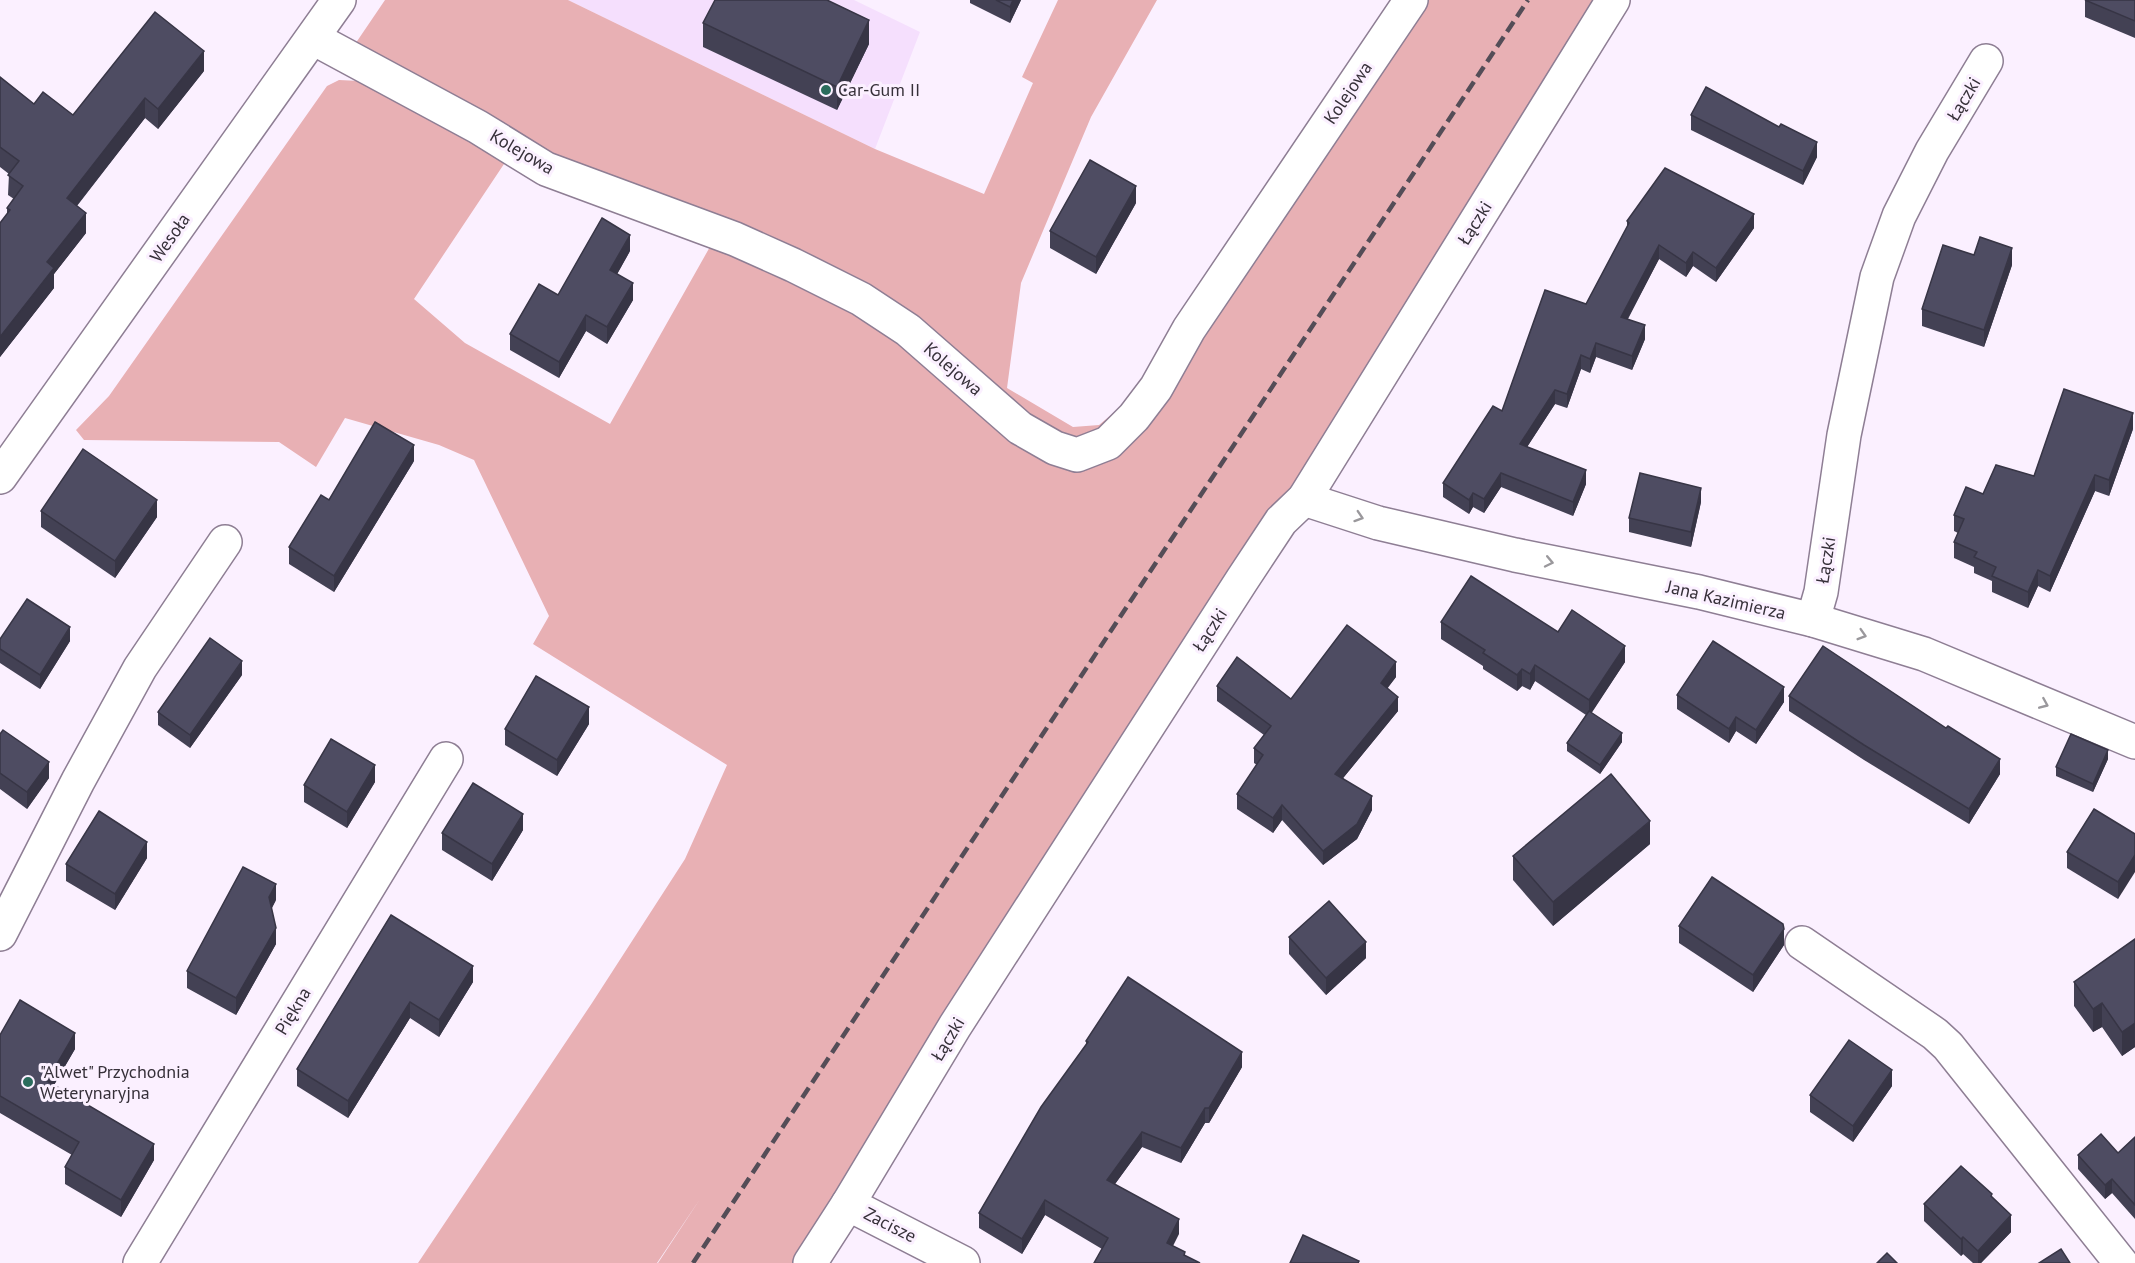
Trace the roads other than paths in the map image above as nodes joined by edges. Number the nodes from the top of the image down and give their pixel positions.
1 (339, 0) edge
2 (1411, 0) edge
3 (1614, 0) edge
4 (313, 38) junction
5 (1986, 62) dead end
6 (0, 477) edge
7 (1304, 499) junction
8 (225, 542) dead end
9 (1813, 620) junction
10 (2135, 742) edge
11 (446, 759) dead end
12 (0, 934) edge
13 (1802, 943) dead end
14 (848, 1204) junction
15 (140, 1263) edge
16 (810, 1263) edge
17 (963, 1263) edge
18 (2121, 1263) edge

1 - 4 street, Wesoła
2 - 4 street, Kolejowa
3 - 7 street, Łączki
4 - 6 street, Wesoła
5 - 9 street, Łączki
7 -> 9 street, Jana Kazimierza
7 - 14 street, Łączki
8 - 12 street
9 -> 10 street, Jana Kazimierza
11 - 15 street, Piękna
13 - 18 street
14 - 16 street, Łączki
14 - 17 street, Zacisze

